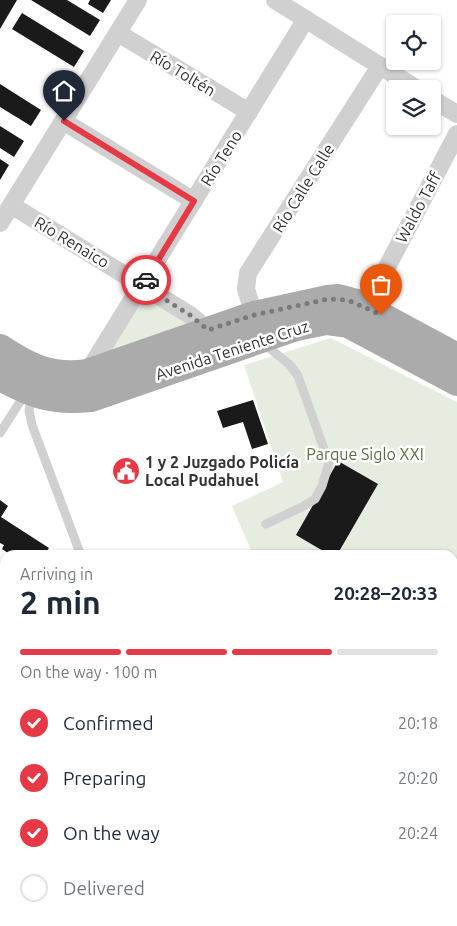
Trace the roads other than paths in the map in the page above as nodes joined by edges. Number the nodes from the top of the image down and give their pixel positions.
1 (138, 0) edge
2 (275, 0) edge
3 (306, 19) junction
4 (118, 33) junction
5 (380, 66) junction
6 (403, 80) edge
7 (441, 104) edge
8 (249, 112) junction
9 (457, 114) edge
10 (64, 121) junction
11 (457, 134) edge
12 (194, 201) junction
13 (11, 205) junction
14 (0, 223) edge
15 (142, 285) junction
16 (366, 307) junction
17 (256, 327) junction
18 (208, 330) junction
19 (0, 348) edge
20 (457, 357) edge
21 (134, 370) junction
22 (87, 373) junction
23 (0, 377) edge
24 (457, 382) edge
25 (30, 393) junction
26 (0, 433) edge
27 (266, 524) dead end
28 (79, 550) edge

1 - 4 street
2 - 3 street
3 - 5 street
3 - 8 street, Río Teno
4 - 8 street, Río Toltén
4 - 10 street
5 - 6 street
5 - 17 street, Río Calle Calle
7 - 9 street
8 - 12 street, Río Teno
10 - 12 street
10 - 13 street
11 - 16 street, Waldo Taff
12 - 15 street, Río Teno
13 - 14 street
13 - 15 street, Río Renaico
15 - 18 street, Río Renaico
15 - 22 street, Río Teno
16 - 17 main road, Avenida Teniente Cruz
16 - 20 main road, Avenida Teniente Cruz
17 - 18 main road, Avenida Teniente Cruz
17 - 21 main road, Avenida Teniente Cruz
17 - 24 main road, Avenida Teniente Cruz
17 - 27 lane
18 - 21 main road, Avenida Teniente Cruz
19 - 22 main road, Avenida Teniente Cruz
21 - 22 main road, Avenida Teniente Cruz
21 - 25 main road, Avenida Teniente Cruz
23 - 25 main road, Avenida Teniente Cruz
25 - 26 lane
25 - 28 lane

